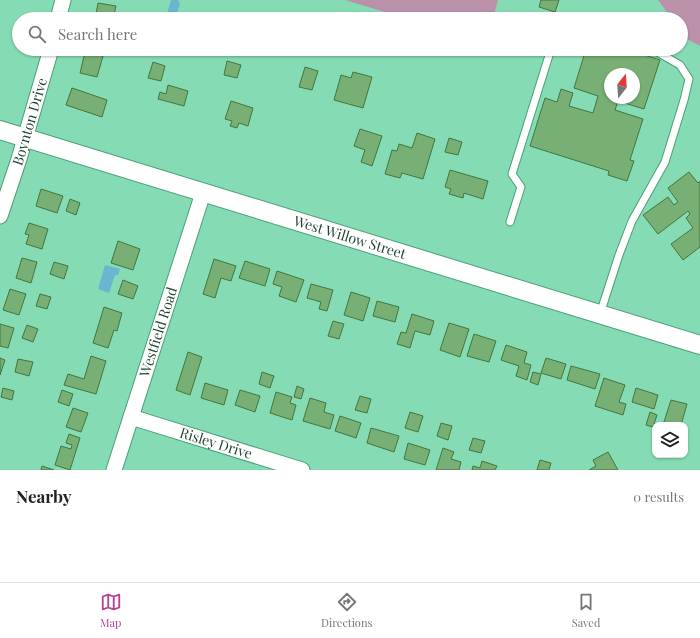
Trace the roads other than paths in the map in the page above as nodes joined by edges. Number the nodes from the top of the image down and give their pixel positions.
1 (63, 0) edge
2 (60, 12) edge
3 (49, 56) edge
4 (549, 56) edge
5 (664, 56) edge
6 (0, 130) edge
7 (25, 138) junction
8 (203, 193) junction
9 (0, 216) edge
10 (510, 222) dead end
11 (600, 314) junction
12 (700, 345) edge
13 (131, 417) junction
14 (114, 470) edge
15 (302, 470) edge

1 - 2 street
3 - 7 street, Boynton Drive
4 - 10 lane
5 - 11 lane
6 - 7 street, West Willow Street
7 - 8 street, West Willow Street
7 - 9 street, Boynton Drive
8 - 11 street, West Willow Street
8 - 13 street, Westfield Road
11 - 12 street, West Willow Street
13 - 14 street, Westfield Road
13 - 15 street, Risley Drive

